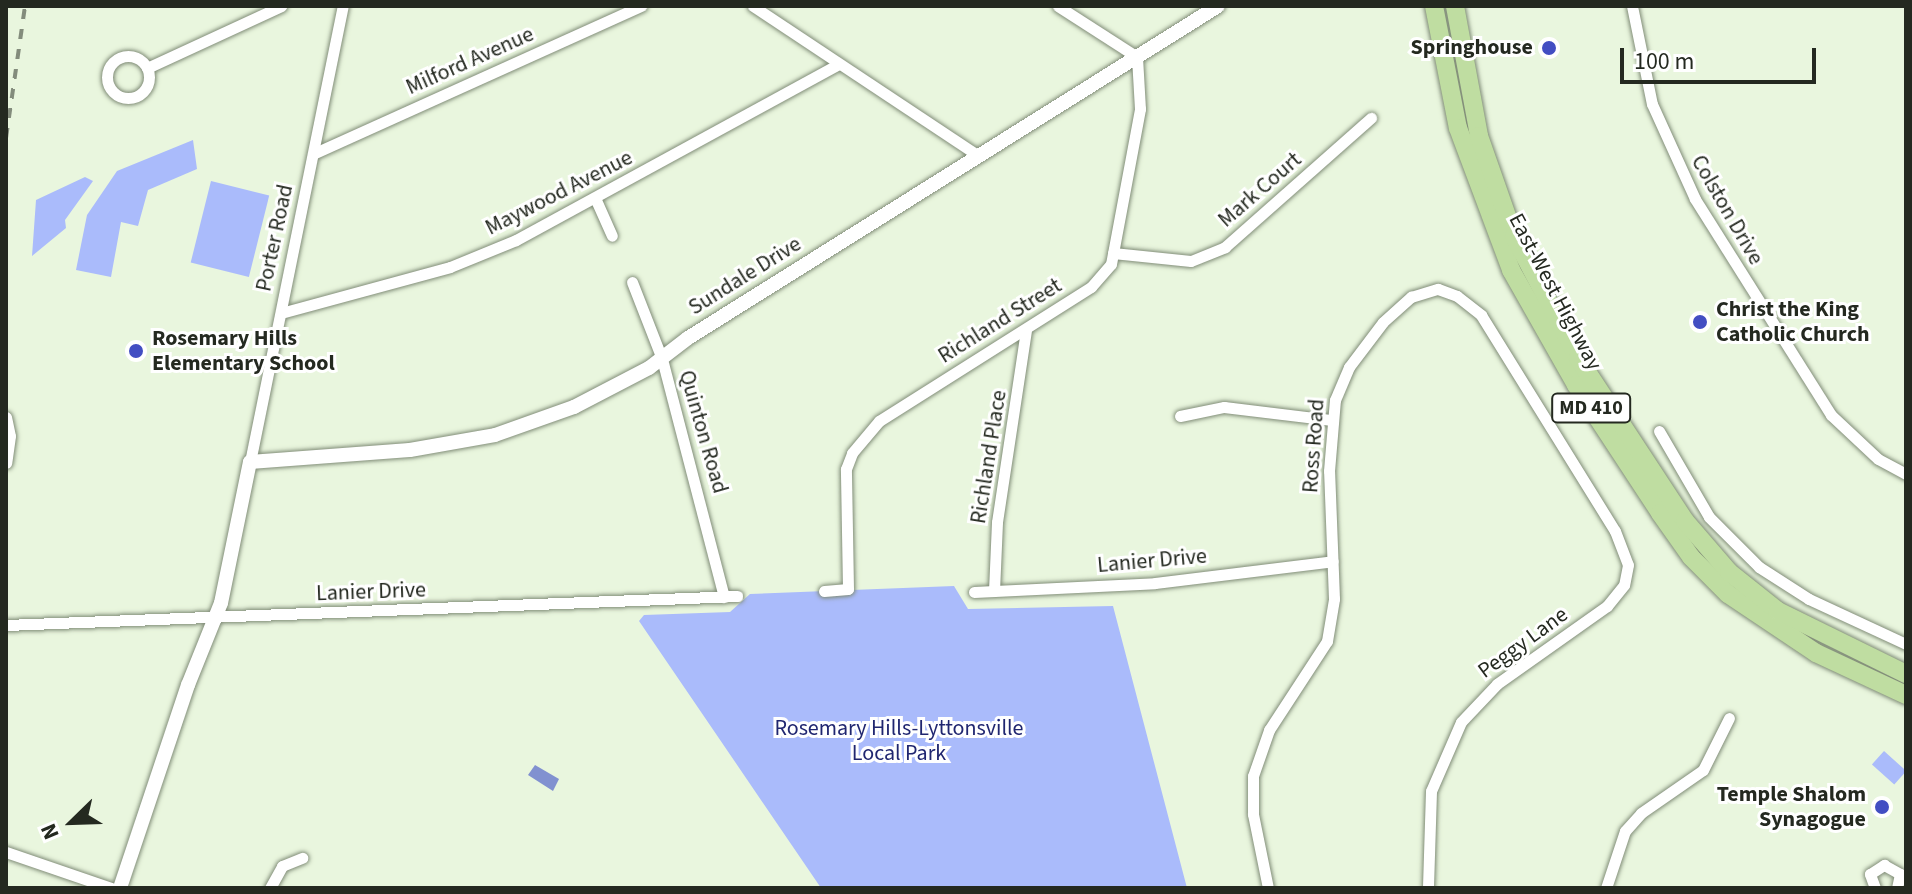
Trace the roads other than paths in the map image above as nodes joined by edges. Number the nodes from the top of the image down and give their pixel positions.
1 (281, 6) edge
2 (343, 6) edge
3 (641, 6) edge
4 (753, 6) edge
5 (1058, 6) edge
6 (1218, 6) edge
7 (1434, 6) edge
8 (1455, 6) edge
9 (1632, 6) edge
10 (1137, 57) junction
11 (837, 65) junction
12 (147, 68) dead end
13 (1371, 118) dead end
14 (315, 153) junction
15 (979, 156) junction
16 (596, 200) junction
17 (612, 236) dead end
18 (1113, 253) junction
19 (632, 282) dead end
20 (281, 313) junction
21 (1026, 330) junction
22 (662, 359) junction
23 (1180, 416) dead end
24 (6, 417) edge
25 (1332, 420) junction
26 (1659, 431) dead end
27 (250, 462) junction
28 (6, 463) edge
29 (1906, 474) edge
30 (1693, 491) junction
31 (1674, 504) junction
32 (1615, 531) joint
33 (1333, 561) junction
34 (824, 591) dead end
35 (994, 591) junction
36 (974, 592) dead end
37 (731, 596) joint
38 (215, 618) junction
39 (6, 625) edge
40 (1906, 644) edge
41 (1906, 674) edge
42 (1906, 695) edge
43 (1729, 718) dead end
44 (6, 852) edge
45 (302, 858) dead end
46 (111, 888) edge
47 (120, 888) edge
48 (270, 888) edge
49 (1268, 888) edge
50 (1428, 888) edge
51 (1606, 888) edge
52 (1875, 888) edge
53 (1897, 888) edge

1 - 12 street
2 - 14 street, Porter Road
3 - 14 street, Milford Avenue
4 - 11 street
5 - 10 street
6 - 10 street, Sundale Drive
7 - 42 main road, East-West Highway / MD 410
8 - 31 main road, East-West Highway / MD 410
9 - 29 street, Colston Drive
10 - 15 street, Sundale Drive
10 - 18 street, Richland Street
11 - 15 street
11 - 16 street, Maywood Avenue
13 - 18 street, Mark Court
14 - 20 street, Porter Road
15 - 22 street, Sundale Drive
16 - 17 street
16 - 20 street, Maywood Avenue
18 - 21 street, Richland Street
19 - 22 street, Quinton Road
20 - 27 street, Porter Road
21 - 34 street, Richland Street
21 - 35 street, Richland Place
22 - 27 street, Sundale Drive
22 - 37 street, Quinton Road
23 - 25 street
24 - 28 street
25 - 32 street, Ross Road
25 - 33 street, Ross Road
26 - 30 street
27 - 38 street, Porter Road
30 - 31 street
30 - 40 street
31 - 41 main road, East-West Highway / MD 410
32 - 50 street, Peggy Lane
33 - 35 street, Lanier Drive
33 - 49 street, Ross Road
35 - 36 street, Lanier Drive
37 - 38 street, Lanier Drive
38 - 39 street, Lanier Drive
38 - 47 street, Porter Road
43 - 51 street
44 - 46 street
45 - 48 street
52 - 53 street

